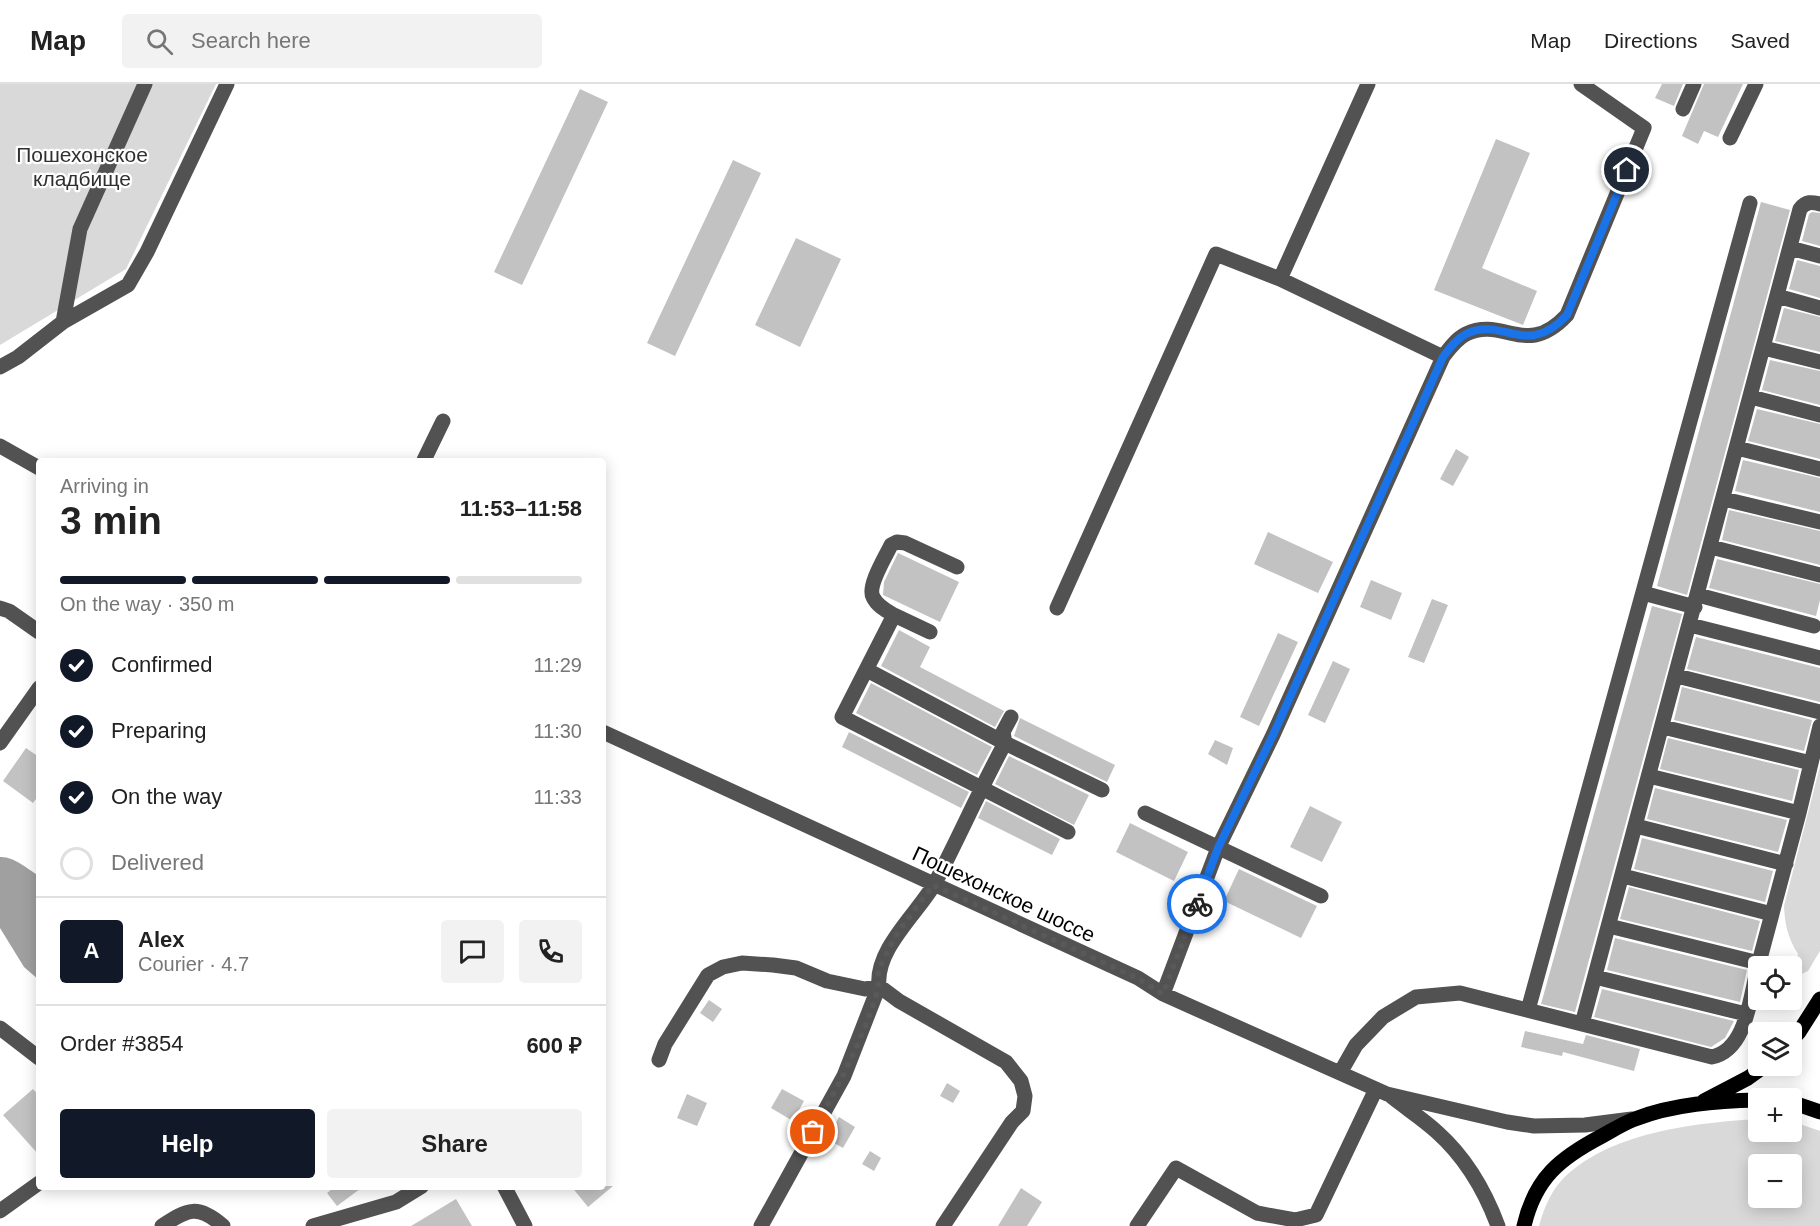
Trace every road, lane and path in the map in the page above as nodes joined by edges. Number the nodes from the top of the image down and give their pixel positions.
1 (146, 84) edge
2 (227, 84) edge
3 (1368, 84) edge
4 (1581, 84) edge
5 (1694, 84) edge
6 (1756, 84) edge
7 (1683, 109) dead end
8 (1730, 138) dead end
9 (1750, 203) dead end
10 (1820, 204) edge
11 (1790, 248) junction
12 (1820, 256) edge
13 (1281, 279) junction
14 (1777, 296) junction
15 (1820, 308) edge
16 (63, 322) junction
17 (1764, 348) junction
18 (1443, 357) junction
19 (1820, 362) edge
20 (0, 367) edge
21 (1751, 397) junction
22 (1820, 415) edge
23 (443, 421) dead end
24 (0, 446) edge
25 (1737, 448) junction
26 (425, 458) edge
27 (36, 466) edge
28 (1820, 469) edge
29 (1724, 499) junction
30 (1820, 522) edge
31 (1711, 547) junction
32 (957, 567) dead end
33 (1820, 575) edge
34 (1643, 593) junction
35 (1697, 601) junction
36 (0, 608) edge
37 (1057, 608) dead end
38 (894, 615) junction
39 (1690, 625) junction
40 (1814, 626) dead end
41 (36, 630) edge
42 (930, 632) dead end
43 (1820, 658) edge
44 (867, 670) junction
45 (1677, 676) junction
46 (36, 692) edge
47 (1820, 712) edge
48 (1011, 717) dead end
49 (1820, 726) edge
50 (1663, 728) junction
51 (606, 733) edge
52 (0, 743) edge
53 (1005, 743) junction
54 (1811, 764) junction
55 (1649, 776) junction
56 (980, 789) junction
57 (1102, 790) dead end
58 (1145, 813) dead end
59 (1799, 813) junction
60 (1636, 826) junction
61 (1068, 832) dead end
62 (1218, 848) junction
63 (1786, 864) junction
64 (1623, 876) junction
65 (933, 885) junction
66 (1321, 896) dead end
67 (1772, 914) junction
68 (1609, 926) junction
69 (1760, 956) edge
70 (1748, 962) edge
71 (1595, 977) junction
72 (879, 986) junction
73 (1163, 994) junction
74 (1820, 999) edge
75 (1748, 1006) edge
76 (1528, 1010) junction
77 (1746, 1014) junction
78 (1582, 1024) junction
79 (1802, 1027) edge
80 (0, 1028) edge
81 (36, 1057) edge
82 (659, 1060) dead end
83 (1340, 1073) junction
84 (1751, 1076) edge
85 (1381, 1091) junction
86 (1748, 1102) edge
87 (1697, 1105) junction
88 (1802, 1106) edge
89 (1820, 1112) edge
90 (1635, 1119) junction
91 (36, 1185) edge
92 (416, 1190) edge
93 (506, 1190) edge
94 (0, 1210) edge
95 (1295, 1223) edge
96 (162, 1226) edge
97 (223, 1226) edge
98 (313, 1226) edge
99 (525, 1226) edge
100 (761, 1226) edge
101 (943, 1226) edge
102 (1137, 1226) edge
103 (1498, 1226) edge
104 (1524, 1226) edge

1 - 16 street
2 - 16 street
3 - 13 street
4 - 18 street
5 - 7 street
6 - 8 street
9 - 34 street
10 - 11 street
11 - 12 street
11 - 14 street
13 - 18 street
13 - 37 street
14 - 15 street
14 - 17 street
16 - 20 street
17 - 19 street
17 - 21 street
18 - 62 street
21 - 22 street
21 - 25 street
23 - 26 street
24 - 27 street
25 - 28 street
25 - 29 street
29 - 30 street
29 - 31 street
31 - 33 street
31 - 35 street
32 - 38 street
34 - 35 street
34 - 76 street
35 - 39 street
35 - 40 street
36 - 41 street
38 - 42 street
38 - 44 street
39 - 43 street
39 - 45 street
44 - 53 street
44 - 56 street
45 - 47 street
45 - 50 street
46 - 52 street
48 - 53 street
49 - 54 street
50 - 54 street
50 - 55 street
51 - 65 street, Пошехонское шоссе
53 - 56 street
53 - 57 street
54 - 59 street
55 - 59 street
55 - 60 street
56 - 61 street
56 - 65 street
58 - 62 street
59 - 63 street
60 - 63 street
60 - 64 street
62 - 66 street
62 - 73 street
63 - 67 street
64 - 67 street
64 - 68 street
65 - 72 street
65 - 73 street, Пошехонское шоссе
67 - 69 street
68 - 70 street
68 - 71 street
71 - 77 street
71 - 78 street
72 - 82 street
72 - 100 street
72 - 101 street
73 - 83 street, Пошехонское шоссе
74 - 79 main road
75 - 77 street
76 - 78 street
76 - 83 street
77 - 78 street
80 - 81 street
83 - 85 street, Пошехонское шоссе
84 - 87 main road
85 - 90 street
85 - 95 street
85 - 103 street
86 - 87 main road
87 - 90 main road
88 - 89 main road
90 - 104 main road
91 - 94 street
92 - 98 street
93 - 99 street
95 - 102 street
96 - 97 street

